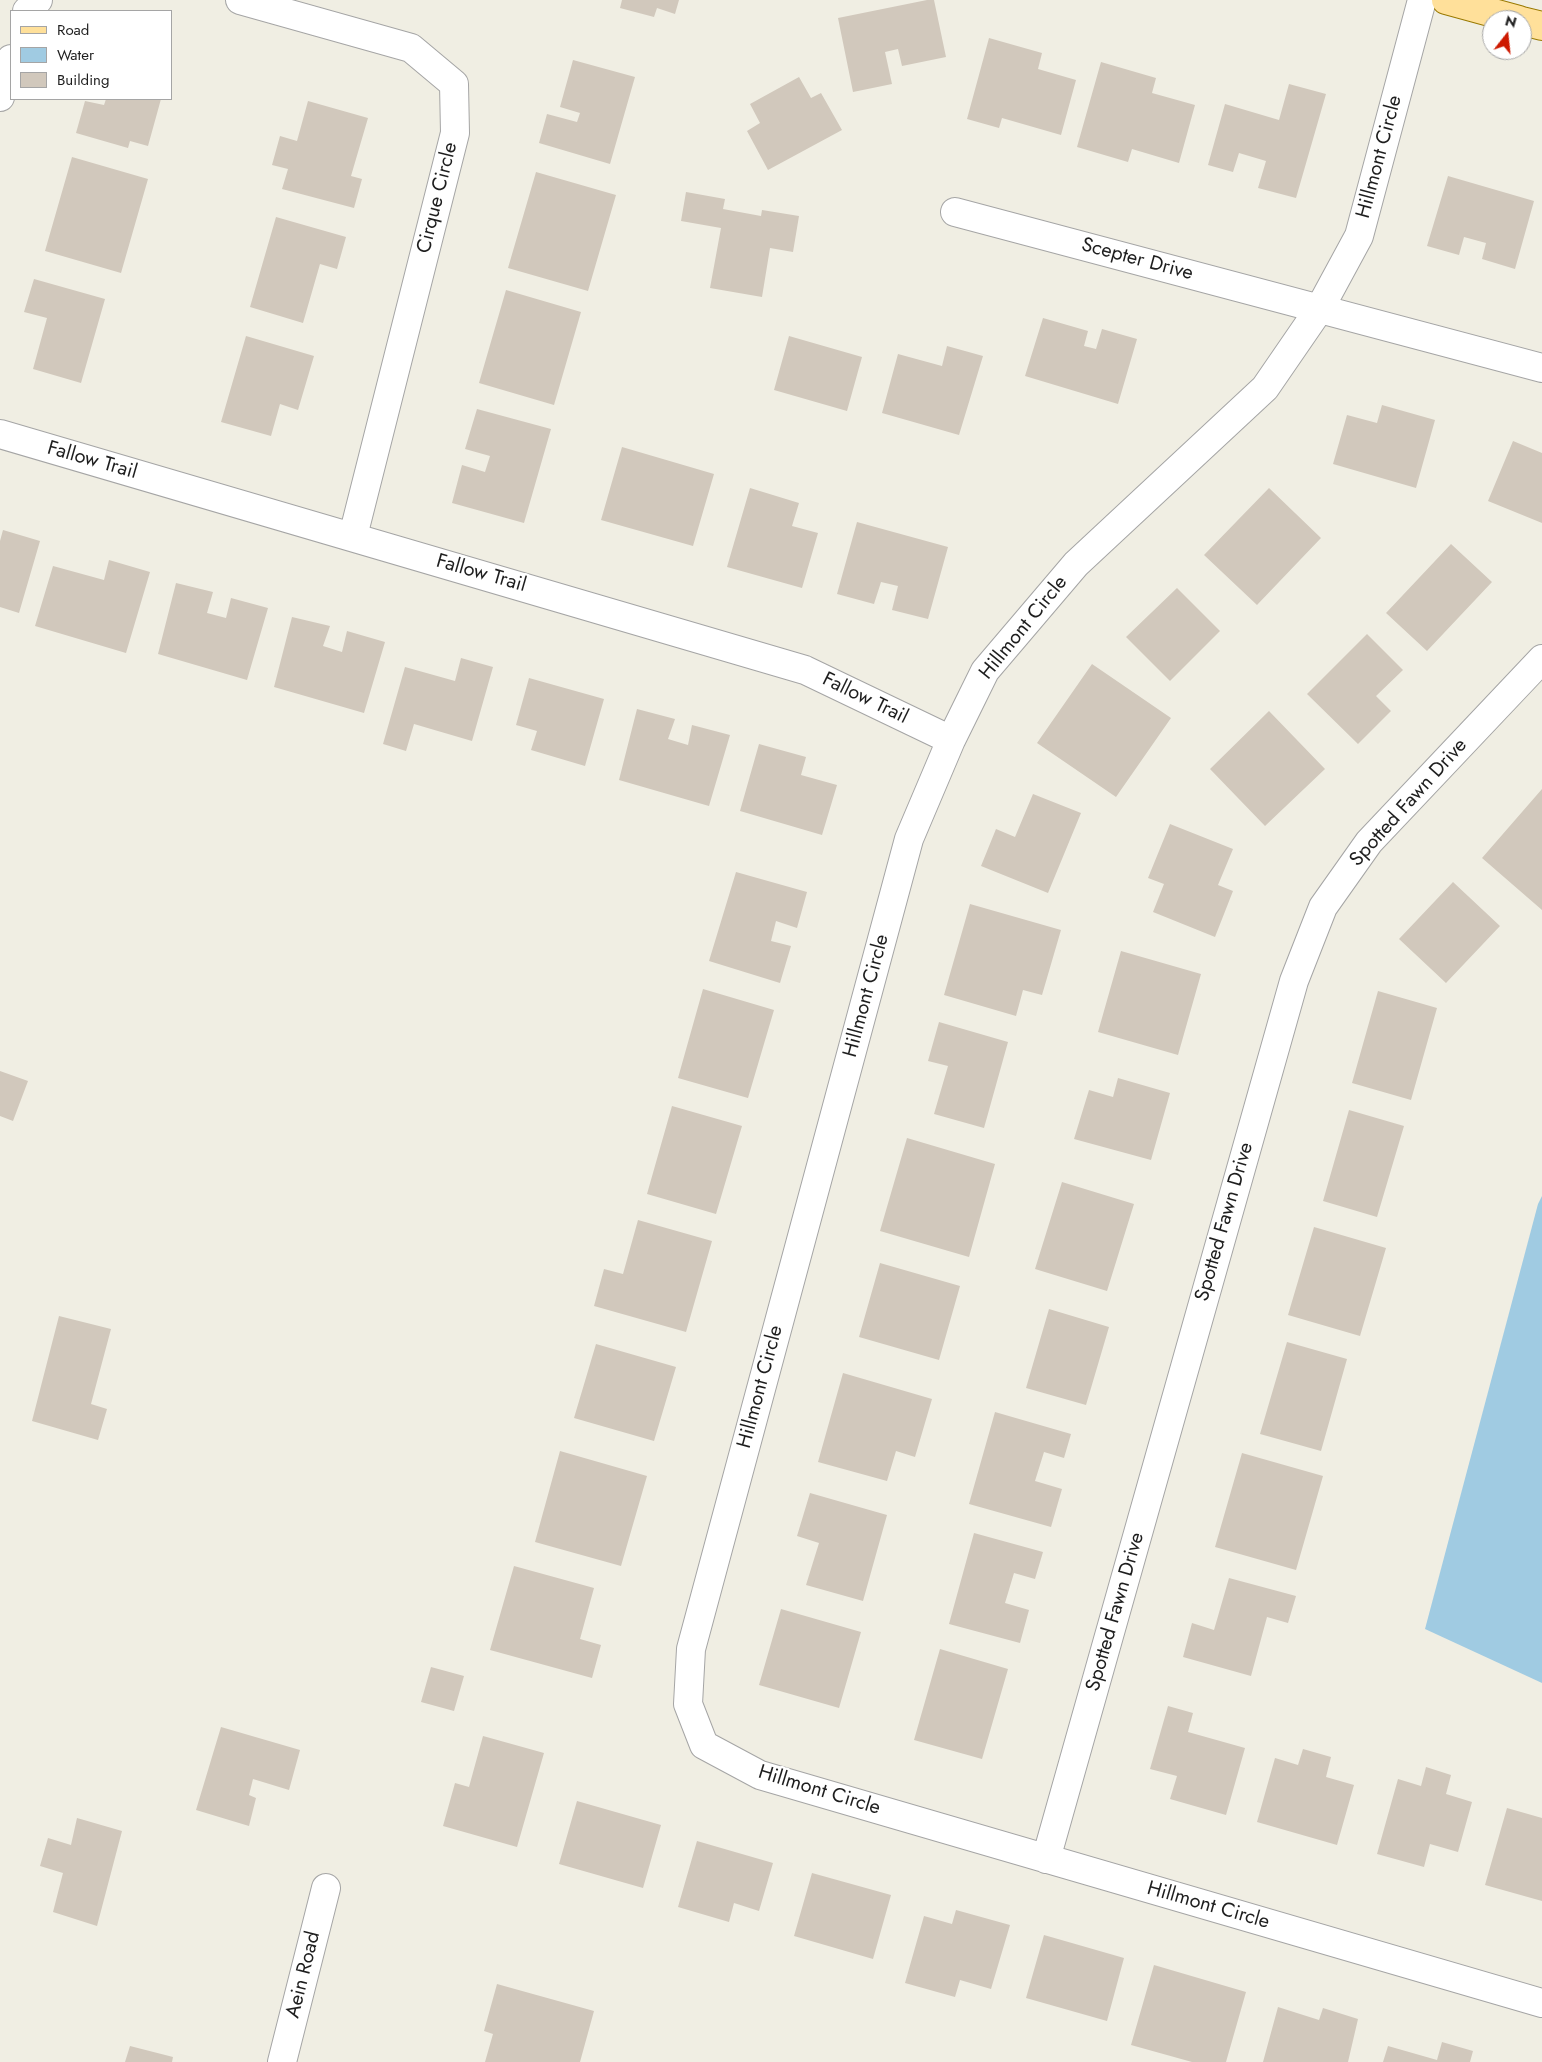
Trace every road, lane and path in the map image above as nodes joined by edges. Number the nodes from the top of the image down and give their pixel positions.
1 (38, 0) edge
2 (240, 0) edge
3 (1422, 0) edge
4 (1446, 0) edge
5 (28, 10) edge
6 (1483, 10) edge
7 (10, 62) edge
8 (0, 97) edge
9 (954, 212) dead end
10 (1320, 308) junction
11 (1542, 368) edge
12 (0, 434) edge
13 (353, 536) junction
14 (1542, 659) edge
15 (951, 740) junction
16 (1046, 1859) junction
17 (326, 1888) dead end
18 (1542, 2003) edge
19 (282, 2062) edge

1 - 5 street
2 - 13 street, Cirque Circle
3 - 10 street, Hillmont Circle
4 - 6 main road
7 - 8 street
9 - 10 street, Scepter Drive
10 - 11 street
10 - 15 street, Hillmont Circle
12 - 13 street, Fallow Trail
13 - 15 street, Fallow Trail
14 - 16 street, Spotted Fawn Drive
15 - 16 street, Hillmont Circle
16 - 18 street, Hillmont Circle
17 - 19 street, Aein Road

